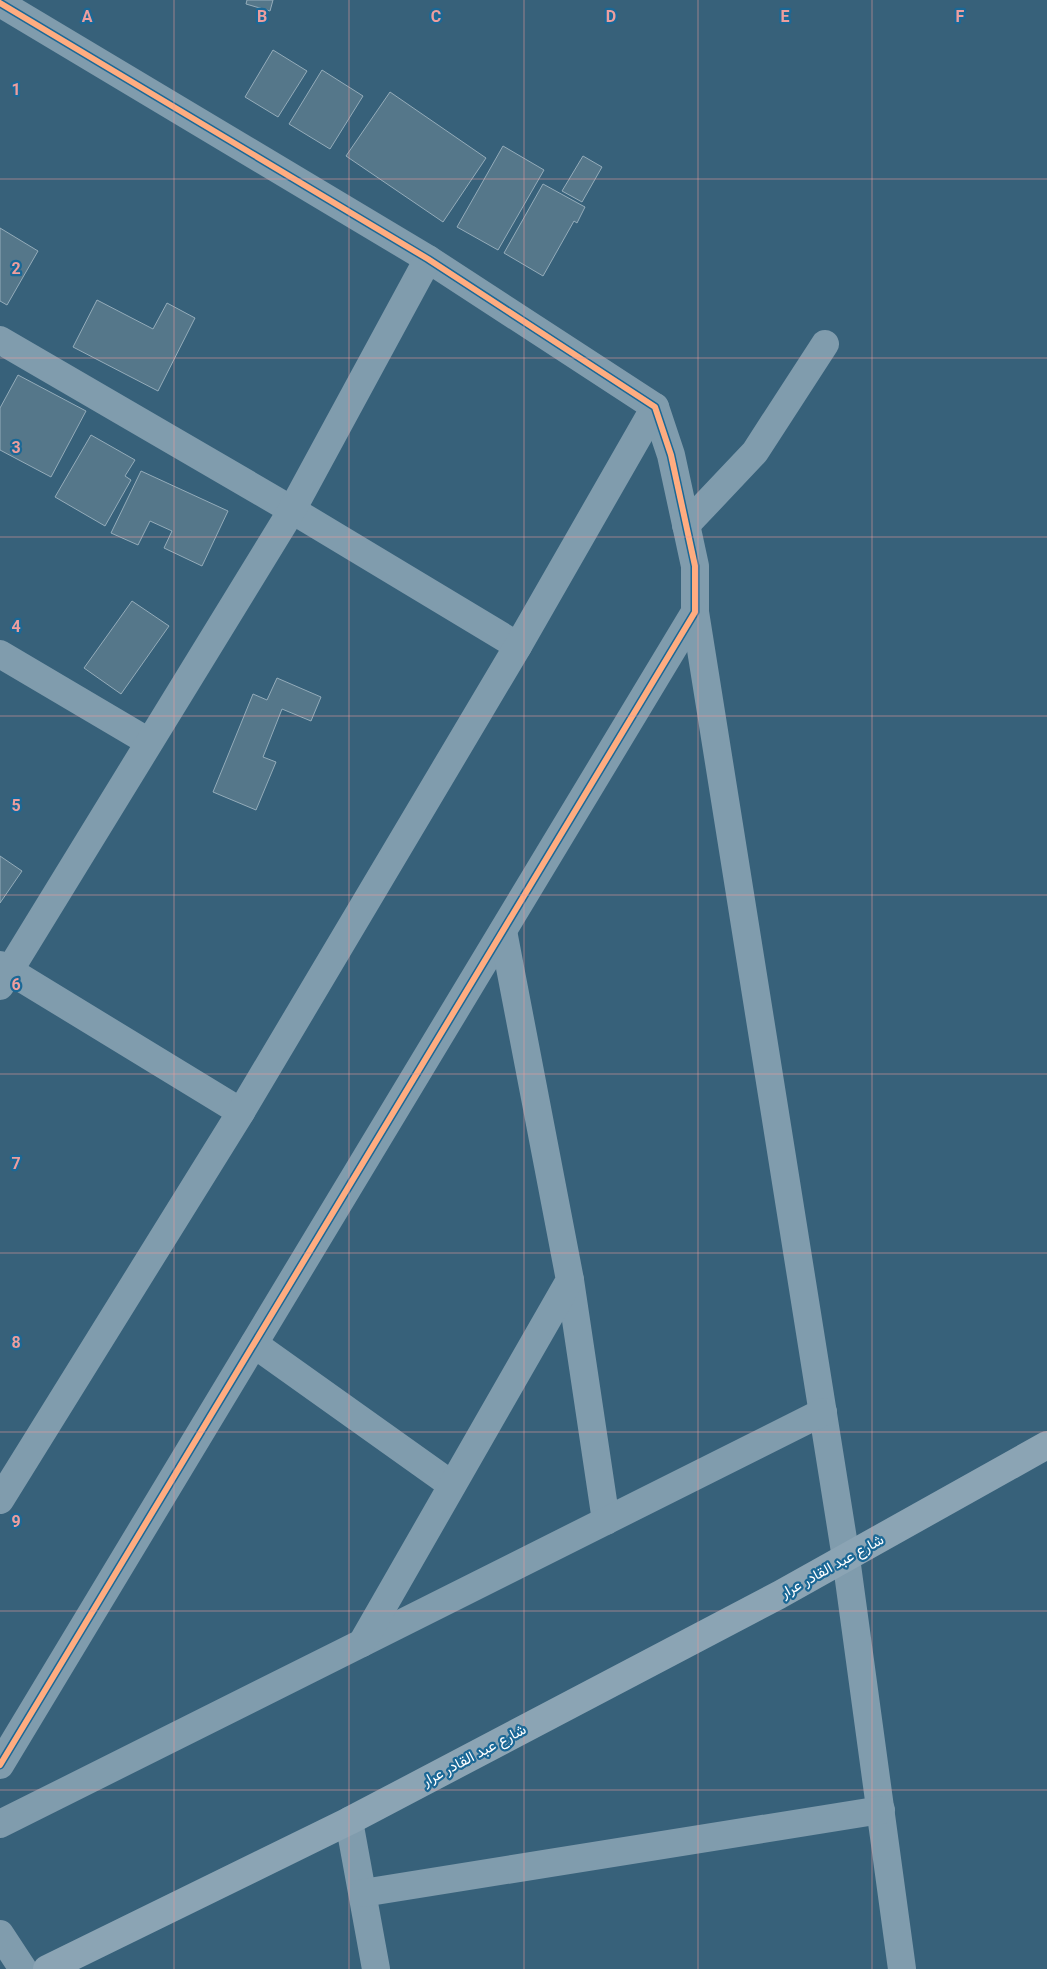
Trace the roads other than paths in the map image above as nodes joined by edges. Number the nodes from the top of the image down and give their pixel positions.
1 (0, 3) edge
2 (428, 259) junction
3 (0, 340) edge
4 (825, 344) dead end
5 (655, 407) junction
6 (292, 510) junction
7 (686, 525) junction
8 (695, 612) junction
9 (518, 646) junction
10 (0, 654) edge
11 (149, 742) junction
12 (503, 931) junction
13 (3, 974) edge
14 (240, 1112) junction
15 (570, 1280) junction
16 (254, 1344) junction
17 (823, 1412) junction
18 (1047, 1444) edge
19 (452, 1485) junction
20 (0, 1500) edge
21 (606, 1520) junction
22 (846, 1558) junction
23 (362, 1643) junction
24 (0, 1766) edge
25 (881, 1810) junction
26 (349, 1821) junction
27 (0, 1824) edge
28 (363, 1893) junction
29 (0, 1934) edge
30 (23, 1969) edge
31 (47, 1969) edge
32 (376, 1969) edge
33 (902, 1969) edge

1 - 2 street
2 - 5 street
2 - 6 street
3 - 6 street
4 - 7 street
5 - 7 street
5 - 9 street
6 - 9 street
6 - 11 street
7 - 8 street
8 - 12 street
8 - 17 street
9 - 14 street
10 - 11 street
11 - 13 street
12 - 15 street
12 - 16 street
13 - 14 street
14 - 20 street
15 - 19 street
15 - 21 street
16 - 19 street
16 - 24 street
17 - 21 street
17 - 22 street
18 - 22 main road, شارع عبد القادر عرار
19 - 23 street
21 - 23 street
22 - 25 street
22 - 26 main road, شارع عبد القادر عرار
23 - 27 street
25 - 28 street
25 - 33 street
26 - 28 street
26 - 31 main road, شارع عبد القادر عرار
28 - 32 street
29 - 30 street

